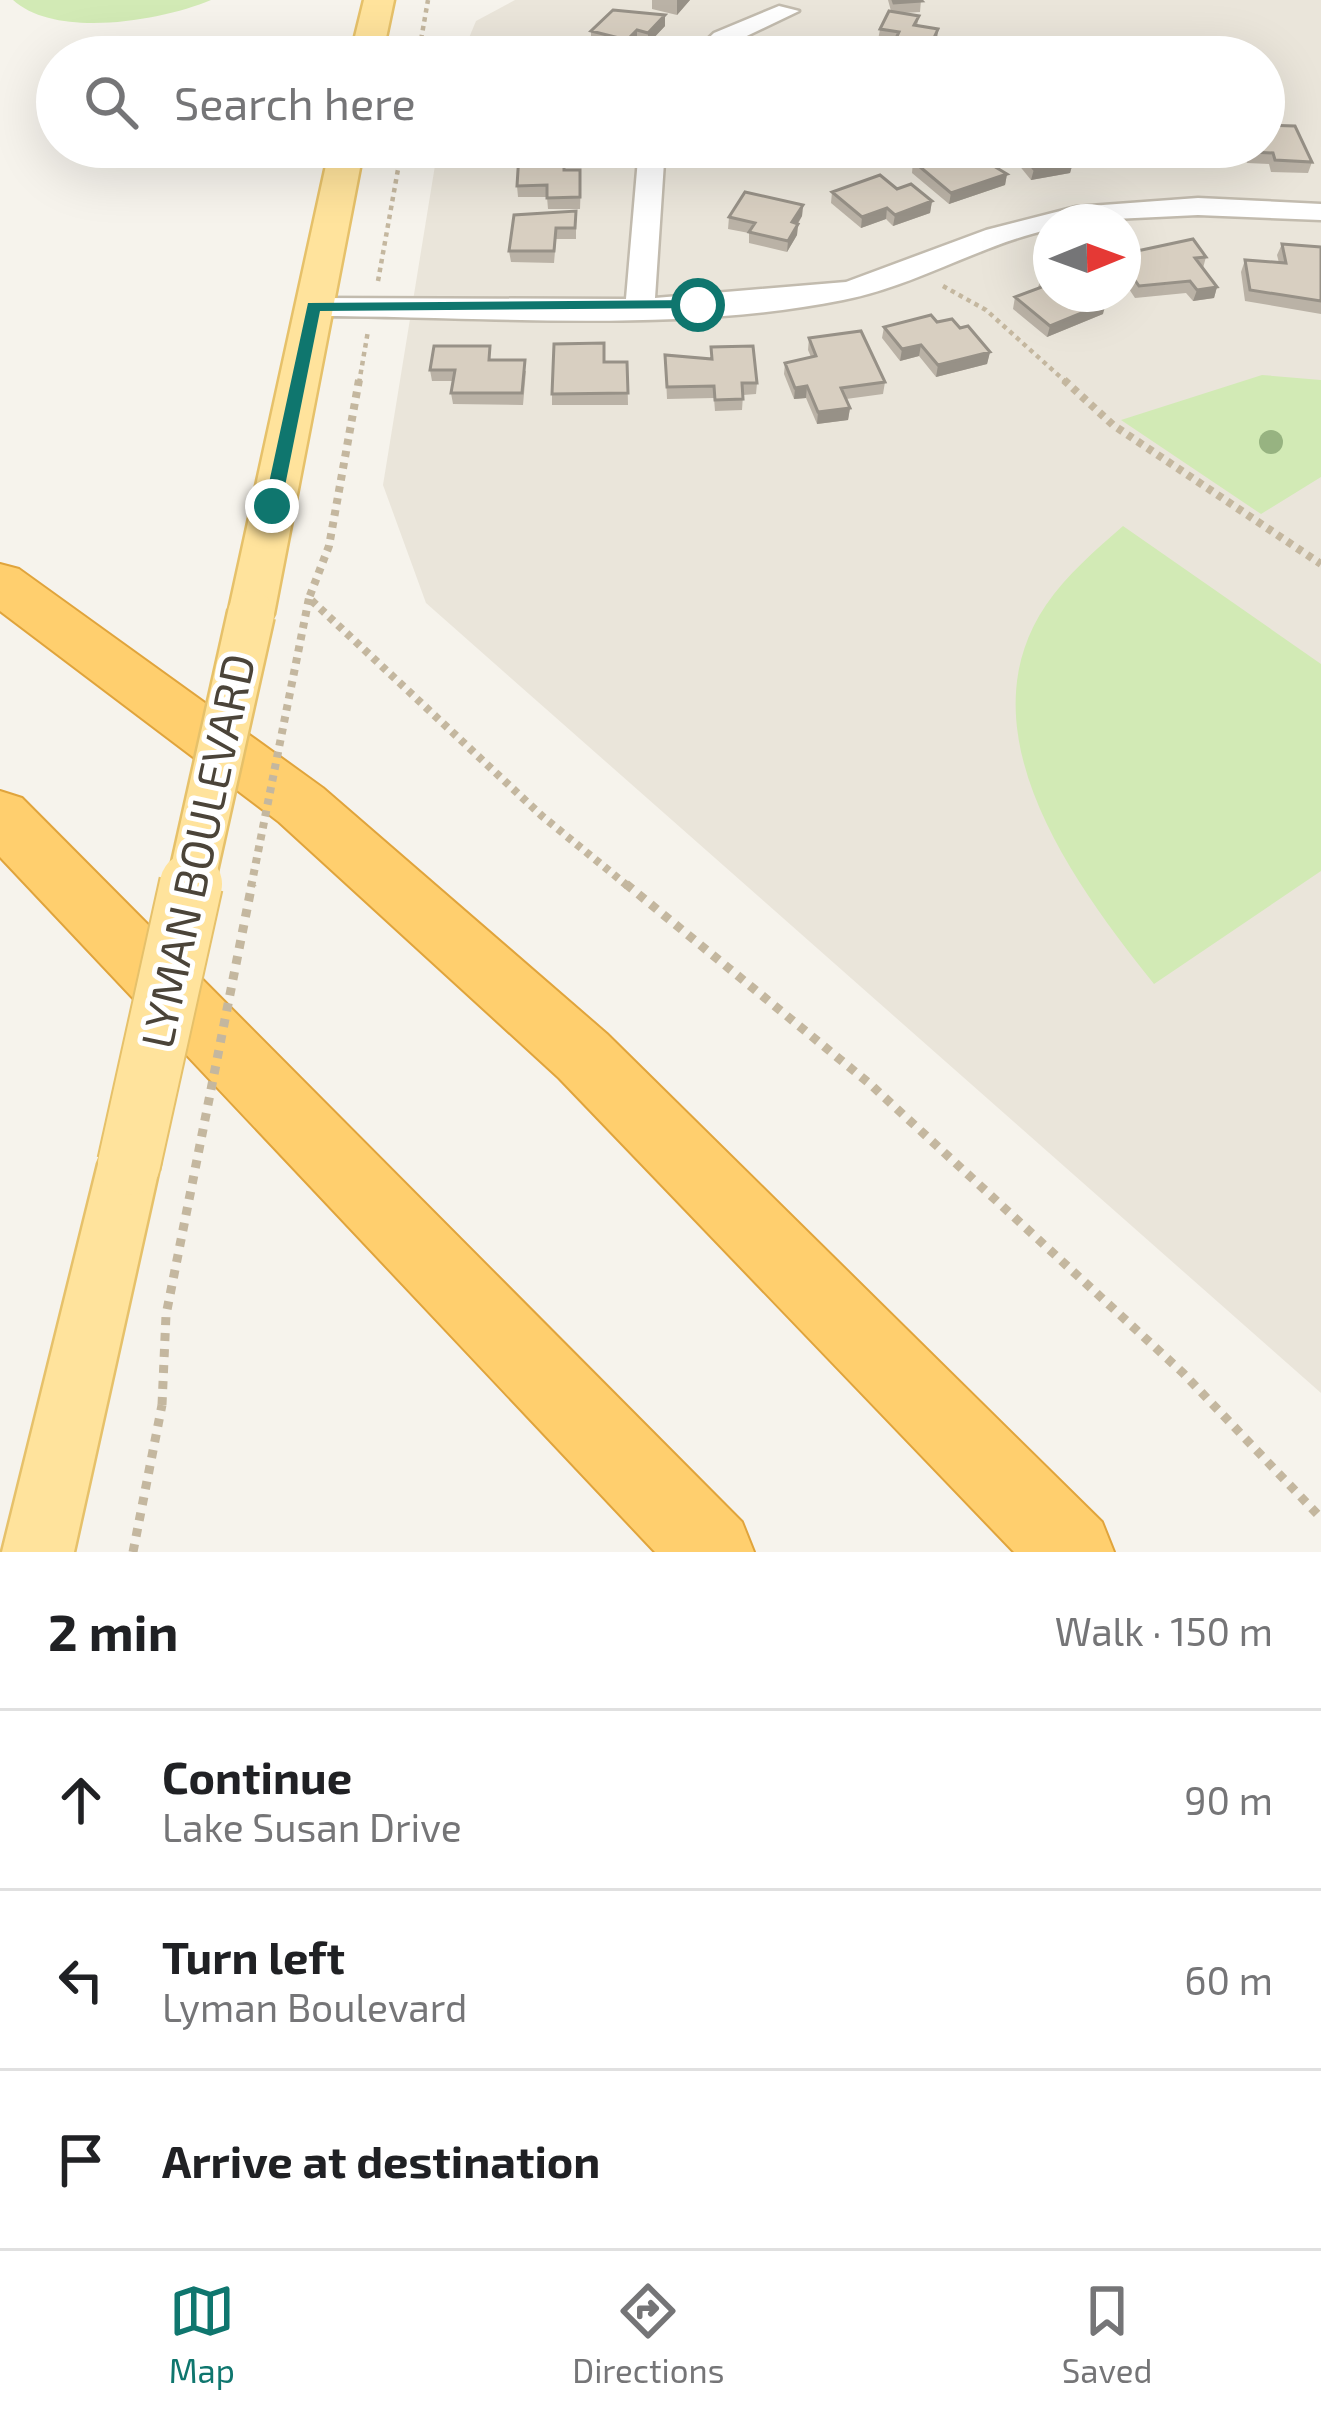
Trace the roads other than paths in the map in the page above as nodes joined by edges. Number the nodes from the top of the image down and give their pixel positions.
1 (379, 0) edge
2 (788, 11) dead end
3 (371, 36) edge
4 (728, 36) edge
5 (343, 168) edge
6 (650, 168) edge
7 (1321, 212) edge
8 (640, 305) junction
9 (313, 307) junction
10 (0, 583) edge
11 (0, 816) edge
12 (38, 1552) edge
13 (712, 1552) edge
14 (1072, 1552) edge

1 - 3 main road
2 - 4 street
5 - 9 main road, LYMAN BOULEVARD
6 - 8 street
7 - 8 street
8 - 9 street
9 - 12 main road, LYMAN BOULEVARD, bridge
10 - 14 highway
11 - 13 highway

